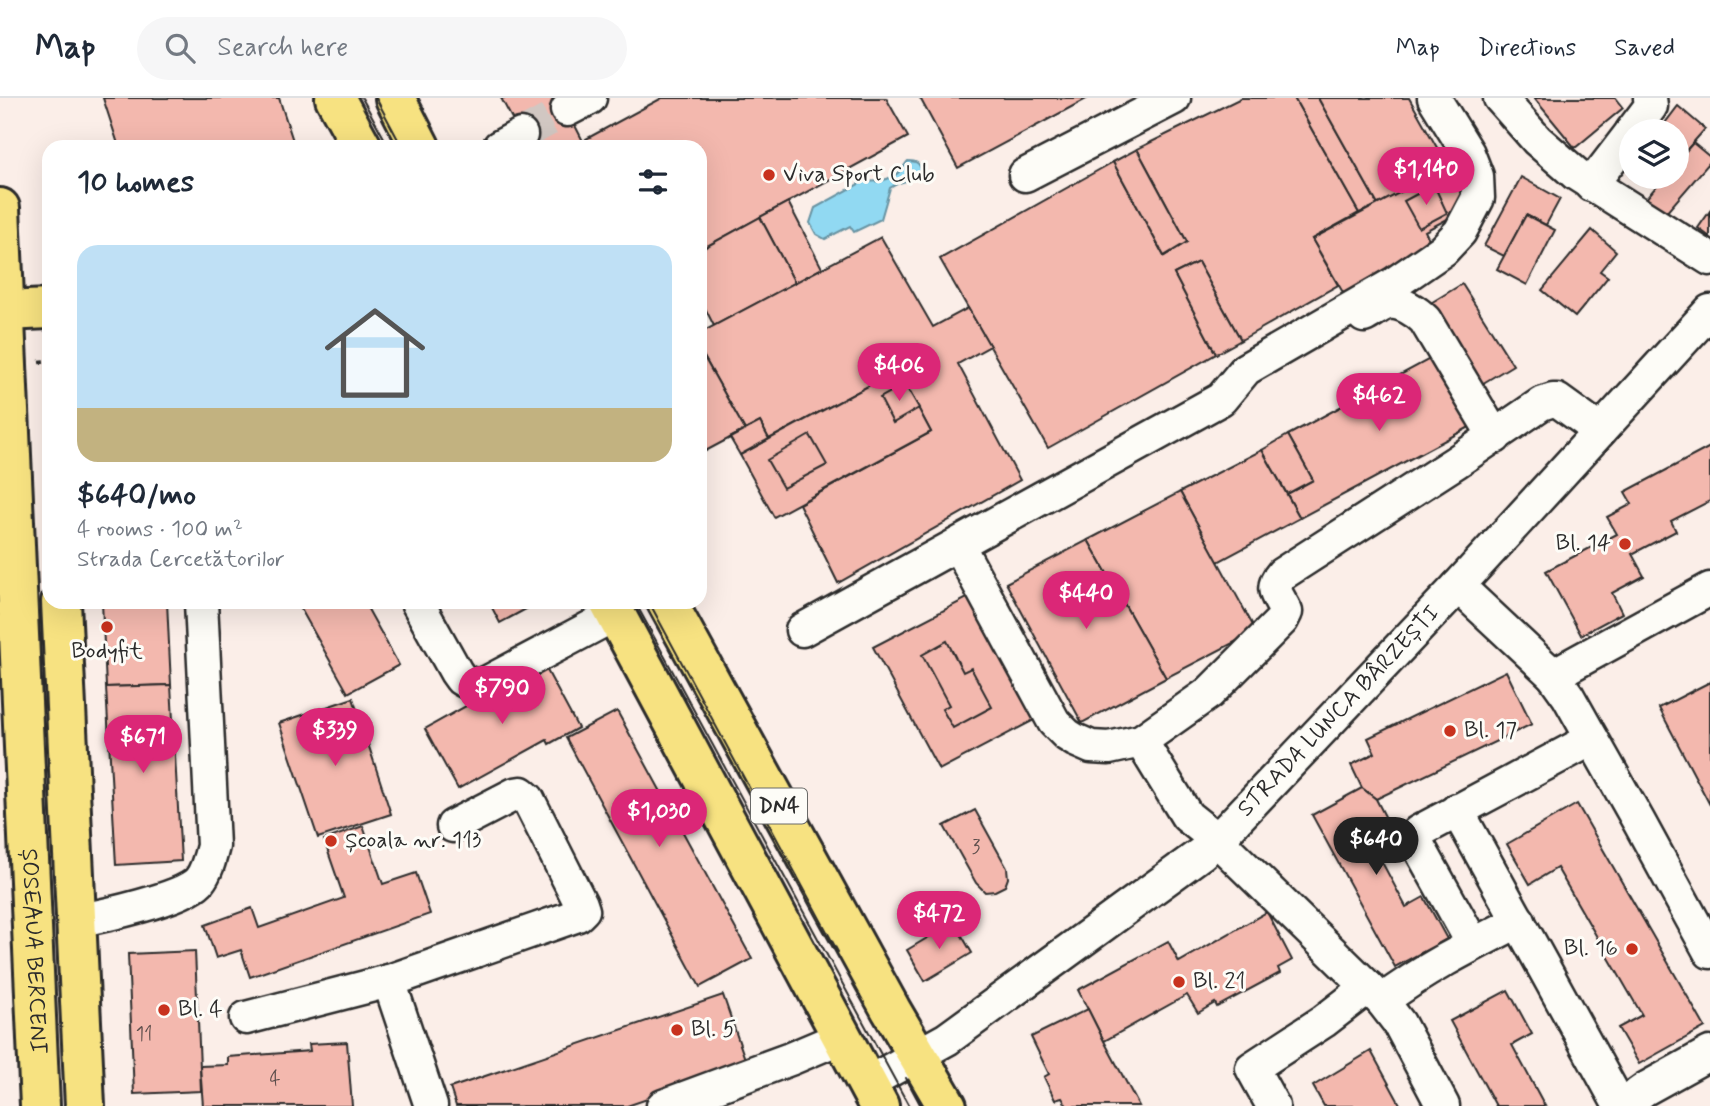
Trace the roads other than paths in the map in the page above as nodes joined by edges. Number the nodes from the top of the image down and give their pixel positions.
1 (335, 98) edge
2 (395, 98) edge
3 (1174, 98) edge
4 (1434, 98) edge
5 (1650, 98) edge
6 (1127, 109) edge
7 (1509, 109) edge
8 (1642, 119) edge
9 (358, 140) edge
10 (416, 140) edge
11 (1619, 149) edge
12 (1025, 175) dead end
13 (1591, 185) junction
14 (0, 208) edge
15 (1710, 258) edge
16 (42, 309) edge
17 (5, 311) junction
18 (1710, 311) edge
19 (1334, 318) junction
20 (1600, 431) junction
21 (1495, 437) junction
22 (958, 545) junction
23 (1458, 586) junction
24 (1710, 589) edge
25 (61, 609) edge
26 (201, 609) edge
27 (422, 609) edge
28 (610, 609) edge
29 (613, 609) edge
30 (671, 609) edge
31 (802, 630) dead end
32 (1553, 675) junction
33 (1592, 739) junction
34 (1141, 741) junction
35 (1457, 810) junction
36 (453, 826) dead end
37 (1217, 840) junction
38 (75, 921) junction
39 (1519, 921) junction
40 (1473, 944) junction
41 (1710, 951) edge
42 (389, 981) junction
43 (1375, 994) junction
44 (246, 1018) dead end
45 (842, 1037) junction
46 (1710, 1053) edge
47 (918, 1057) junction
48 (873, 1095) edge
49 (40, 1106) edge
50 (85, 1106) edge
51 (431, 1106) edge
52 (663, 1106) edge
53 (947, 1106) edge
54 (1273, 1106) edge
55 (1443, 1106) edge
56 (1620, 1106) edge
57 (1631, 1106) edge

1 - 9 main road
2 - 10 main road
3 - 6 street
4 - 19 street
5 - 8 street
6 - 12 street
7 - 13 street
11 - 13 street
13 - 15 street
14 - 17 main road, ȘOSEAUA BERCENI
16 - 17 main road
17 - 49 main road, ȘOSEAUA BERCENI
18 - 20 street, STRADA LUNCA BÂRZEȘTI
19 - 21 street
19 - 22 street
20 - 21 street
20 - 23 street, STRADA LUNCA BÂRZEȘTI
21 - 34 street
22 - 31 street
22 - 34 street
23 - 32 street
23 - 37 street, STRADA LUNCA BÂRZEȘTI
24 - 32 street
25 - 38 main road, ȘOSEAUA BERCENI
26 - 38 street
27 - 28 street
29 - 45 main road, DN4
30 - 47 main road, DN4
32 - 33 street
33 - 35 street
33 - 41 street
34 - 37 street
35 - 39 street
35 - 40 street
36 - 42 street
37 - 43 street
37 - 47 street, STRADA LUNCA BÂRZEȘTI
38 - 50 main road, ȘOSEAUA BERCENI
39 - 40 street
39 - 56 street
40 - 43 street
42 - 44 street
42 - 51 street
43 - 54 street
43 - 55 street
45 - 48 main road, DN4
45 - 52 street
46 - 57 street
47 - 48 street, STRADA LUNCA BÂRZEȘTI
47 - 53 main road, DN4

